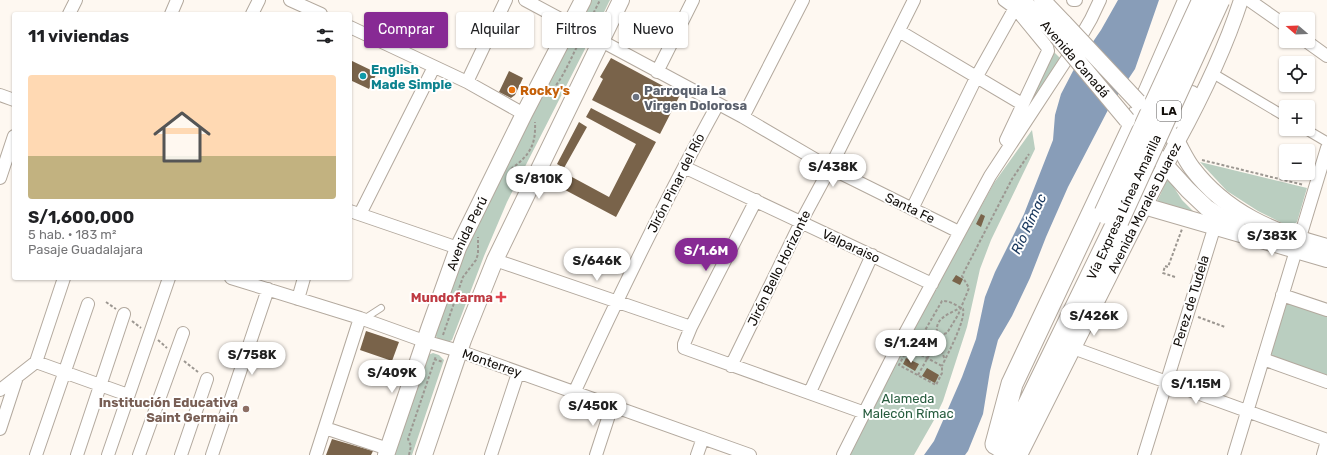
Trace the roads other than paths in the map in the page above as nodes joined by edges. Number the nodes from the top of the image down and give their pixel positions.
1 (76, 0) edge
2 (177, 0) edge
3 (259, 0) edge
4 (290, 0) edge
5 (506, 0) edge
6 (524, 0) edge
7 (582, 0) edge
8 (622, 0) edge
9 (694, 0) edge
10 (803, 0) edge
11 (914, 0) edge
12 (1004, 0) edge
13 (1042, 0) edge
14 (1073, 0) edge
15 (1076, 0) edge
16 (1100, 0) edge
17 (1189, 0) edge
18 (1203, 0) edge
19 (1219, 0) edge
20 (1240, 0) edge
21 (1249, 0) edge
22 (1018, 4) edge
23 (70, 12) edge
24 (172, 12) edge
25 (253, 12) edge
26 (317, 12) edge
27 (545, 12) edge
28 (576, 12) edge
29 (611, 21) edge
30 (1279, 21) edge
31 (352, 29) edge
32 (899, 31) junction
33 (1056, 35) junction
34 (611, 47) edge
35 (1315, 47) edge
36 (560, 48) edge
37 (598, 48) edge
38 (1327, 56) edge
39 (434, 67) junction
40 (657, 72) junction
41 (1212, 73) junction
42 (977, 76) junction
43 (467, 82) junction
44 (0, 95) edge
45 (12, 99) edge
46 (718, 104) junction
47 (1022, 104) junction
48 (1141, 104) junction
49 (1279, 113) edge
50 (530, 116) junction
51 (743, 117) junction
52 (1130, 123) junction
53 (1164, 127) junction
54 (1315, 135) edge
55 (12, 142) edge
56 (1327, 142) edge
57 (1327, 148) edge
58 (1174, 155) junction
59 (684, 167) junction
60 (830, 168) junction
61 (990, 176) junction
62 (0, 178) edge
63 (756, 200) junction
64 (1144, 206) junction
65 (912, 210) junction
66 (355, 213) edge
67 (1112, 217) junction
68 (801, 222) junction
69 (1216, 222) junction
70 (959, 232) junction
71 (1298, 245) junction
72 (1327, 247) edge
73 (458, 248) junction
74 (872, 255) junction
75 (1327, 259) edge
76 (495, 260) junction
77 (63, 280) edge
78 (168, 280) edge
79 (238, 280) edge
80 (303, 280) edge
81 (932, 284) junction
82 (268, 289) junction
83 (1282, 295) junction
84 (298, 299) junction
85 (616, 301) junction
86 (88, 304) dead end
87 (381, 308) dead end
88 (1327, 310) edge
89 (124, 314) dead end
90 (362, 319) junction
91 (691, 327) junction
92 (183, 333) dead end
93 (1073, 348) junction
94 (426, 349) junction
95 (459, 352) junction
96 (1263, 359) junction
97 (36, 362) junction
98 (732, 366) junction
99 (64, 372) junction
100 (518, 373) junction
101 (17, 377) junction
102 (207, 379) dead end
103 (1166, 382) junction
104 (1327, 382) edge
105 (100, 385) junction
106 (0, 390) edge
107 (574, 392) junction
108 (810, 392) junction
109 (128, 395) junction
110 (612, 406) junction
111 (1247, 411) junction
112 (865, 413) junction
113 (325, 428) junction
114 (0, 429) edge
115 (703, 438) junction
116 (1327, 440) edge
117 (996, 451) edge
118 (387, 452) edge
119 (36, 455) edge
120 (77, 455) edge
121 (108, 455) edge
122 (139, 455) edge
123 (182, 455) edge
124 (212, 455) edge
125 (316, 455) edge
126 (424, 455) edge
127 (491, 455) edge
128 (596, 455) edge
129 (697, 455) edge
130 (750, 455) edge
131 (844, 455) edge
132 (1020, 455) edge
133 (1144, 455) edge
134 (1234, 455) edge
135 (1323, 455) edge

1 - 23 street
2 - 24 street
3 - 25 street
4 - 26 street
5 - 43 street
6 - 27 street, Santa Fe
7 - 28 main road, Avenida Perú
8 - 29 main road
9 - 40 street
10 - 51 street
11 - 32 street, Jirón Bello Horizonte
12 - 22 street, Avenida Canadá
13 - 33 main road, Avenida Canadá
14 - 15 street
16 - 61 street
17 - 48 highway
18 - 67 highway, Vía Expresa Línea Amarilla / LA, bridge
19 - 67 highway, Vía Expresa Línea Amarilla / LA, bridge
20 - 41 street, Avenida Morales Duarez
20 - 53 street, Avenida Morales Duarez
21 - 30 street
22 - 33 main road, Avenida Canadá
22 - 42 street
31 - 39 street
32 - 42 street
32 - 60 street, Jirón Bello Horizonte
33 - 47 street
33 - 48 main road, Avenida Canadá, bridge
33 - 52 main road, Avenida Canadá, bridge
34 - 40 street, Santa Fe
35 - 38 street
36 - 50 main road, Avenida Perú
37 - 76 main road
39 - 43 street
39 - 66 street
40 - 46 street, Santa Fe
41 - 49 street
41 - 58 street, Avenida Morales Duarez
42 - 47 street
42 - 65 street
43 - 50 street
44 - 45 street
46 - 51 street, Santa Fe
46 - 59 street, Jirón Pinar del Río
47 - 61 street
48 - 52 highway
48 - 53 main road, Avenida Canadá
50 - 73 main road, Avenida Perú
51 - 60 street, Santa Fe
52 - 58 main road, Avenida Canadá
52 - 117 highway
53 - 58 main road, Avenida Canadá
54 - 56 street
55 - 62 street
57 - 71 street
58 - 64 main road, Avenida Morales Duarez
58 - 69 main road
58 - 71 main road
59 - 63 street, Valparaiso
59 - 85 street, Jirón Pinar del Río
60 - 65 street, Santa Fe
60 - 68 street, Jirón Bello Horizonte
61 - 70 street
63 - 68 street, Valparaiso
63 - 91 street
64 - 69 main road
64 - 93 main road, Avenida Morales Duarez
65 - 70 street, Santa Fe
66 - 73 street
67 - 117 highway, Vía Expresa Línea Amarilla / LA
68 - 74 street, Valparaiso
68 - 98 street, Jirón Bello Horizonte
69 - 71 main road
69 - 103 street, Perez de Tudela
70 - 81 street
71 - 72 main road
71 - 75 main road
71 - 83 street
73 - 94 main road, Avenida Perú
74 - 81 street, Valparaiso
74 - 108 street
76 - 85 street
76 - 95 main road
77 - 97 street
78 - 109 street
79 - 82 street, Monterrey
80 - 84 street
81 - 112 street
82 - 84 street, Monterrey
82 - 124 street
83 - 88 street
83 - 96 street
84 - 90 street, Monterrey
85 - 91 street
85 - 107 street, Jirón Pinar del Río
86 - 99 street
87 - 90 lane
89 - 105 street
90 - 94 street, Monterrey
90 - 113 street
91 - 98 street
92 - 122 street
93 - 103 street
93 - 132 main road, Avenida Morales Duarez
94 - 95 street, Monterrey
94 - 118 main road, Avenida Perú
95 - 100 street, Monterrey
95 - 126 main road
96 - 104 street
96 - 111 street
97 - 99 street
97 - 101 street
98 - 108 street
99 - 105 street
99 - 119 street
100 - 107 street, Monterrey
100 - 127 street
101 - 106 street
101 - 114 street
102 - 123 street
103 - 111 street
103 - 133 street, Perez de Tudela
105 - 109 street
105 - 120 street
107 - 110 street, Monterrey
108 - 112 street
109 - 121 street
110 - 115 street, Monterrey
110 - 128 street
111 - 116 street
111 - 134 street
112 - 131 street
113 - 118 street
113 - 125 street
115 - 129 street
115 - 130 street, Monterrey
116 - 135 street

